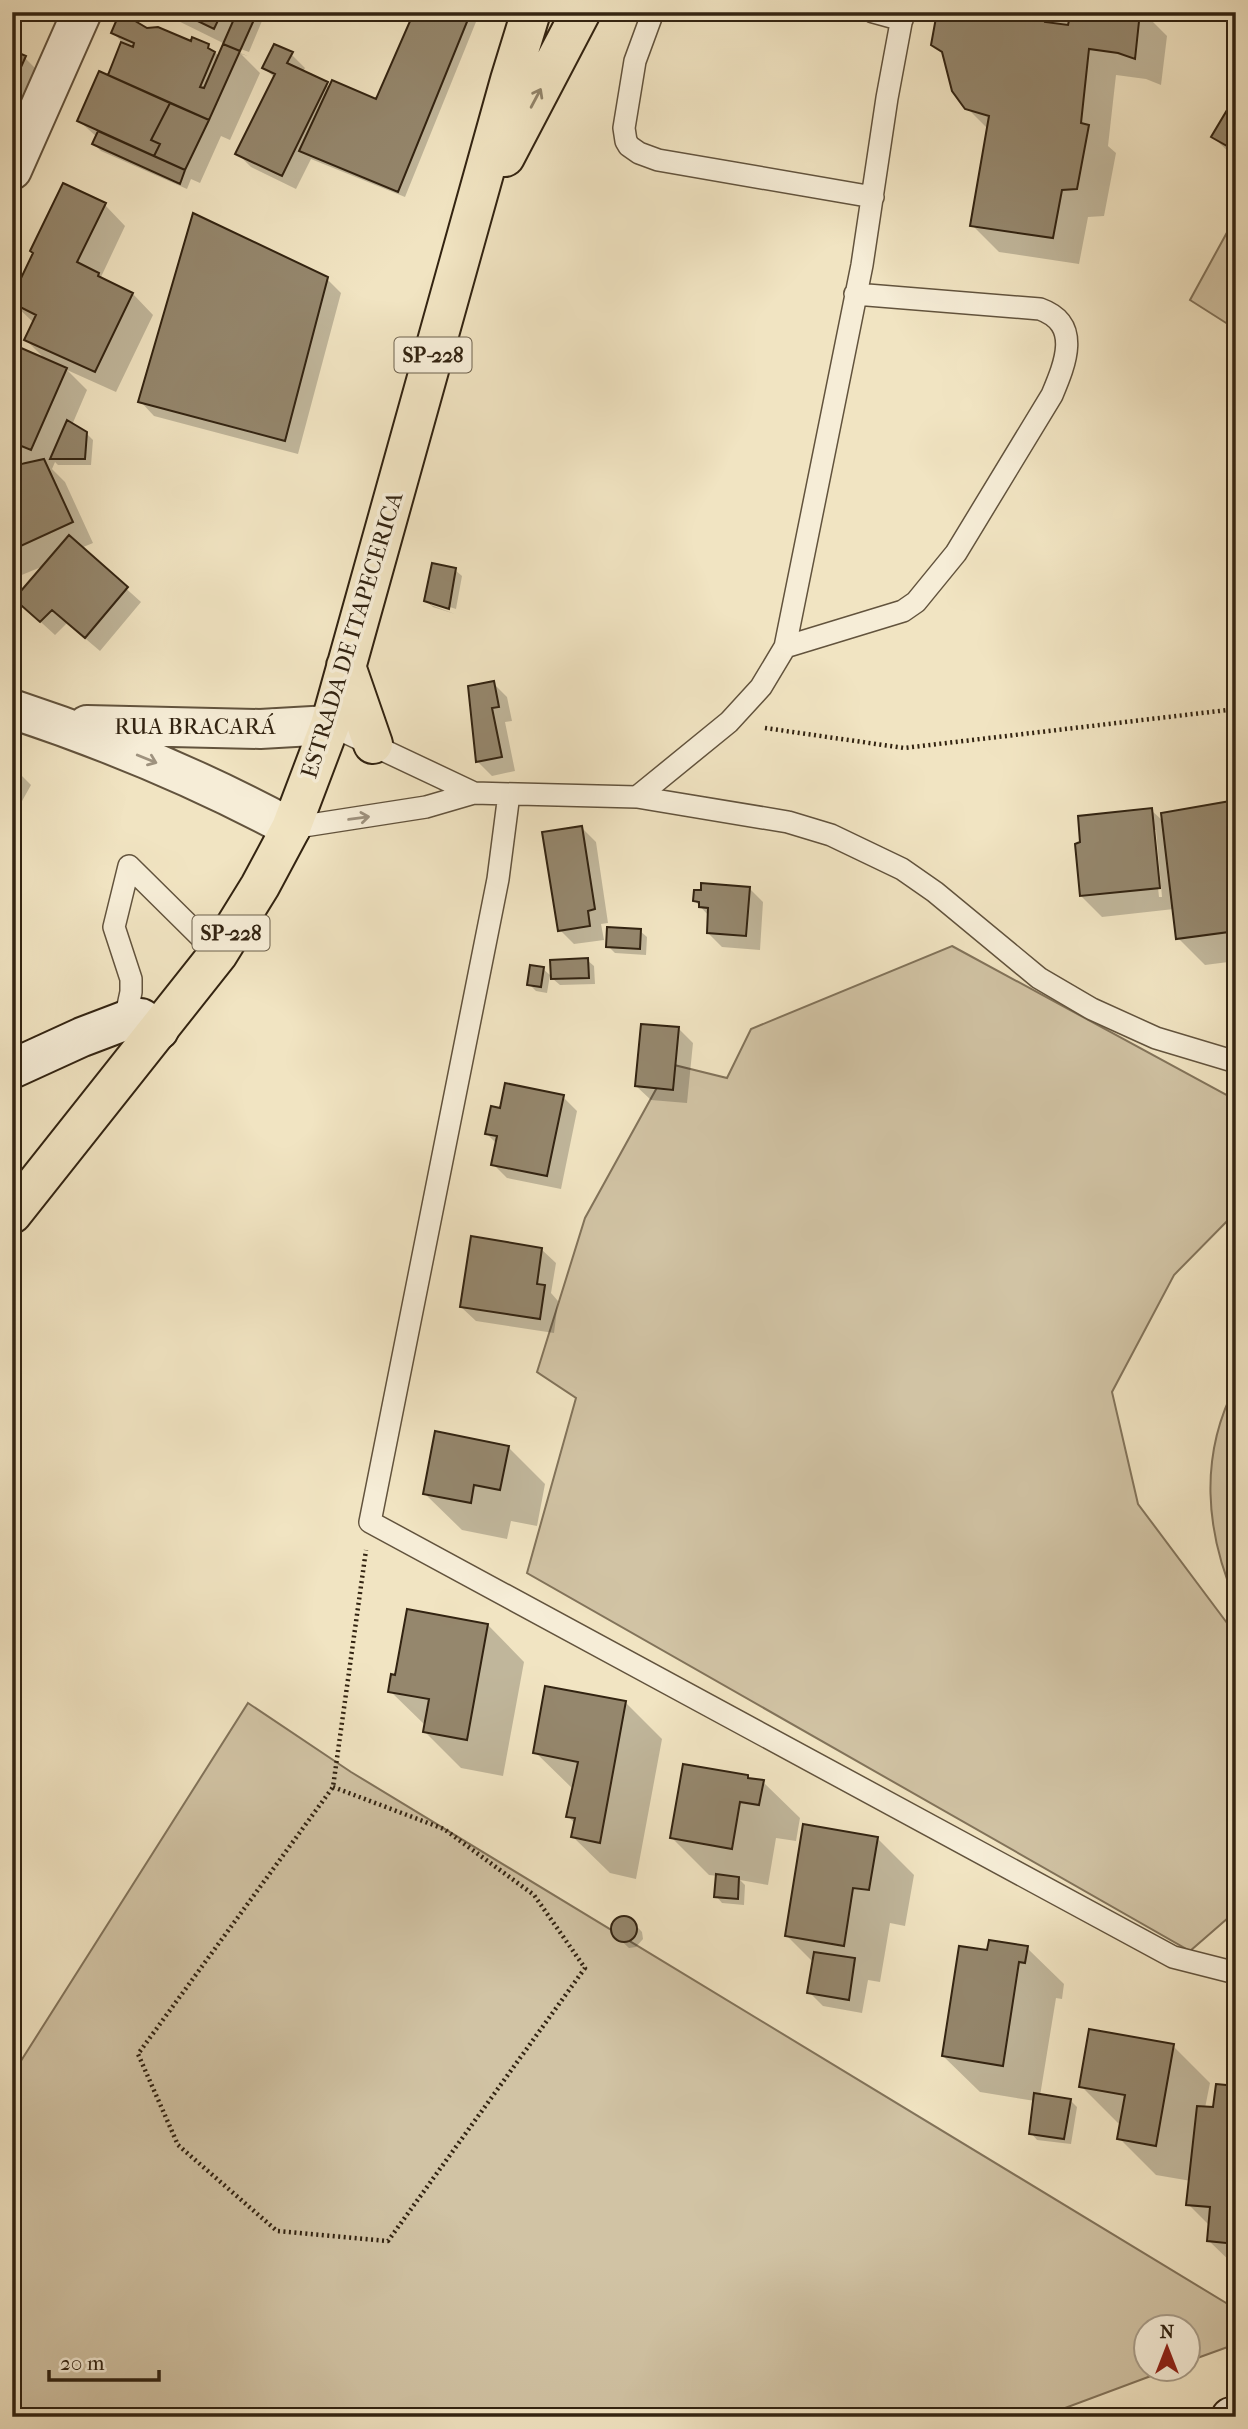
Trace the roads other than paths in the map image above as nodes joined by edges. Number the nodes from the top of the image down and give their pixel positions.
1 (82, 12) edge
2 (531, 12) edge
3 (581, 12) edge
4 (653, 12) edge
5 (873, 12) edge
6 (903, 16) edge
7 (12, 170) edge
8 (873, 197) junction
9 (470, 224) junction
10 (855, 294) junction
11 (785, 647) junction
12 (346, 666) junction
13 (12, 709) edge
14 (60, 725) junction
15 (330, 725) junction
16 (373, 744) junction
17 (474, 793) junction
18 (509, 794) junction
19 (637, 797) junction
20 (291, 828) junction
21 (218, 954) junction
22 (142, 1025) junction
23 (1236, 1062) edge
24 (12, 1069) edge
25 (12, 1214) edge
26 (1236, 1973) edge

1 - 7 street
2 - 9 main road, ESTRADA DE ITAPECERICA / SP-228
9 -> 3 main road, ESTRADA DE ITAPECERICA / SP-228
4 - 8 lane
5 - 6 lane
6 - 8 lane
8 - 10 lane
9 - 12 main road, ESTRADA DE ITAPECERICA / SP-228
10 - 11 lane
10 - 11 lane
11 - 19 lane
12 - 15 main road, ESTRADA DE ITAPECERICA / SP-228
12 - 16 main road
13 - 14 street, RUA BRACARÁ
14 - 15 street, RUA BRACARÁ
14 -> 20 street, RUA BRACARÁ
15 - 16 lane
15 - 20 main road, ESTRADA DE ITAPECERICA / SP-228
16 - 17 lane
17 - 18 lane
20 -> 17 lane
18 - 19 lane
18 - 26 lane
19 - 23 lane
20 - 21 main road, ESTRADA DE ITAPECERICA / SP-228
21 - 22 main road, ESTRADA DE ITAPECERICA / SP-228
21 - 22 lane
22 - 24 street
22 - 25 main road, ESTRADA DE ITAPECERICA / SP-228

